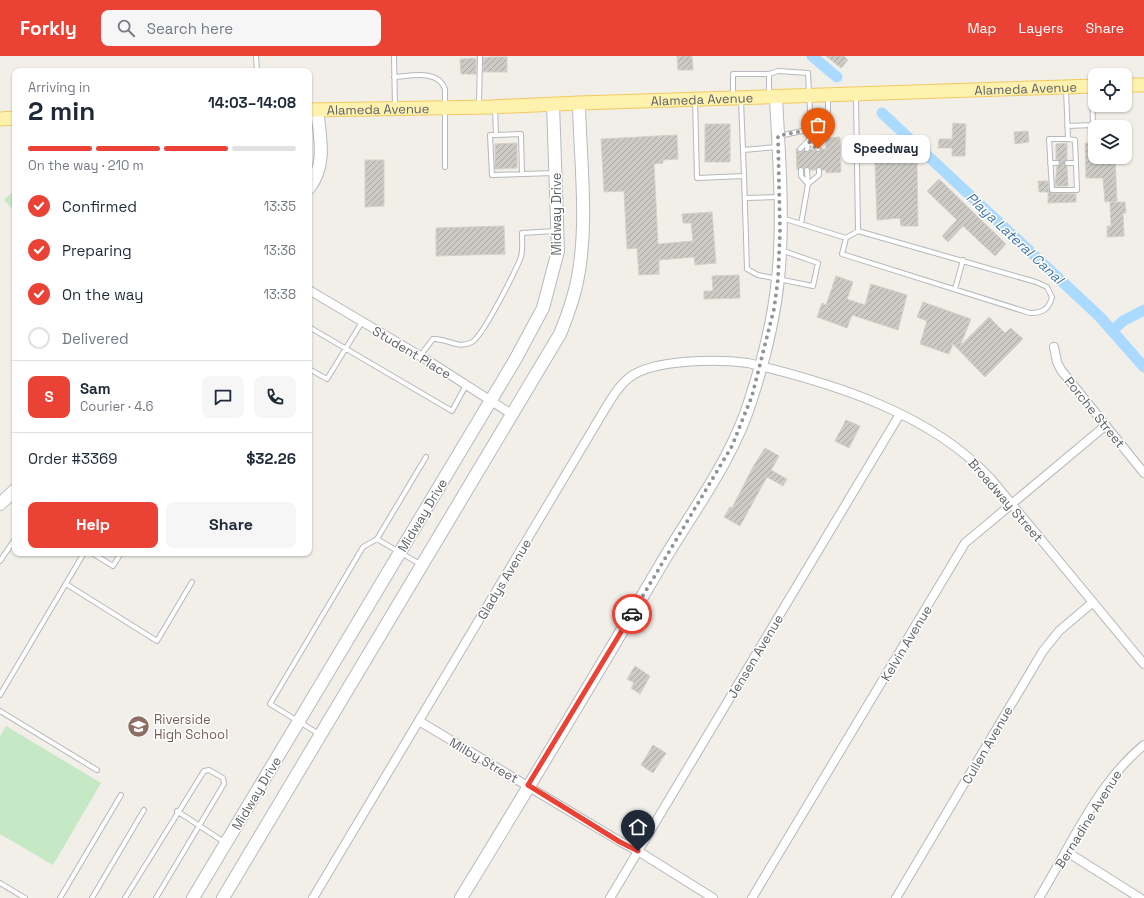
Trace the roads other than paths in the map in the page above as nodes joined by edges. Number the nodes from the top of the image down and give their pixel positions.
1 (256, 56) edge
2 (394, 56) edge
3 (480, 56) edge
4 (257, 68) edge
5 (769, 74) junction
6 (394, 77) junction
7 (1132, 85) edge
8 (1144, 85) edge
9 (1088, 86) edge
10 (1066, 87) junction
11 (856, 95) junction
12 (809, 96) junction
13 (828, 96) junction
14 (772, 98) junction
15 (737, 99) junction
16 (695, 100) junction
17 (579, 103) junction
18 (553, 104) junction
19 (495, 107) junction
20 (395, 108) junction
21 (444, 108) junction
22 (479, 108) junction
23 (313, 110) edge
24 (1093, 112) edge
25 (12, 118) edge
26 (0, 119) edge
27 (1067, 126) junction
28 (812, 129) junction
29 (496, 135) junction
30 (1068, 139) junction
31 (808, 141) junction
32 (778, 142) junction
33 (800, 149) dead end
34 (807, 149) dead end
35 (818, 149) dead end
36 (743, 150) junction
37 (1050, 163) junction
38 (1056, 163) dead end
39 (1067, 163) dead end
40 (1076, 163) junction
41 (444, 167) dead end
42 (800, 170) dead end
43 (807, 170) dead end
44 (819, 170) dead end
45 (556, 173) junction
46 (522, 174) junction
47 (744, 176) junction
48 (312, 184) edge
49 (808, 184) junction
50 (779, 197) junction
51 (745, 198) junction
52 (780, 218) junction
53 (800, 224) junction
54 (558, 231) junction
55 (858, 231) junction
56 (846, 238) junction
57 (779, 249) junction
58 (963, 260) junction
59 (778, 279) junction
60 (954, 289) junction
61 (312, 292) edge
62 (362, 322) junction
63 (312, 329) edge
64 (1054, 347) dead end
65 (346, 348) junction
66 (420, 356) junction
67 (760, 366) junction
68 (312, 371) edge
69 (466, 385) junction
70 (490, 401) junction
71 (900, 414) junction
72 (513, 415) junction
73 (1104, 426) junction
74 (426, 457) dead end
75 (1144, 473) edge
76 (12, 495) edge
77 (0, 504) edge
78 (1011, 504) junction
79 (377, 539) junction
80 (12, 543) edge
81 (400, 552) junction
82 (82, 556) edge
83 (97, 556) edge
84 (119, 556) edge
85 (0, 561) edge
86 (423, 566) junction
87 (192, 582) dead end
88 (66, 584) junction
89 (1092, 603) junction
90 (1144, 664) edge
91 (0, 695) edge
92 (0, 711) edge
93 (298, 722) junction
94 (418, 722) junction
95 (321, 735) junction
96 (1144, 745) edge
97 (97, 770) dead end
98 (528, 785) junction
99 (122, 795) dead end
100 (144, 810) dead end
101 (177, 811) junction
102 (198, 826) junction
103 (226, 844) junction
104 (638, 851) junction
105 (1067, 852) junction
106 (0, 883) edge
107 (25, 898) edge
108 (60, 898) edge
109 (92, 898) edge
110 (125, 898) edge
111 (156, 898) edge
112 (193, 898) edge
113 (223, 898) edge
114 (313, 898) edge
115 (461, 898) edge
116 (610, 898) edge
117 (713, 898) edge
118 (752, 898) edge
119 (896, 898) edge
120 (1039, 898) edge
121 (1140, 898) edge

1 - 4 lane
2 - 6 lane
3 - 22 lane
5 - 12 lane
5 - 14 lane
5 - 15 lane
6 - 20 lane
6 - 21 lane
7 - 8 main road
9 - 10 main road, Alameda Avenue
10 - 11 main road, Alameda Avenue
10 - 27 lane
11 - 13 main road, Alameda Avenue
11 - 55 lane
12 - 13 main road, Alameda Avenue
12 - 14 main road, Alameda Avenue
12 - 28 lane
13 - 28 lane
14 - 15 main road, Alameda Avenue
14 - 32 main road
15 - 16 main road, Alameda Avenue
15 - 36 lane
16 - 17 main road, Alameda Avenue
16 - 47 lane
17 - 18 main road, Alameda Avenue
17 - 72 main road, Midway Drive
18 - 19 main road, Alameda Avenue
18 - 45 main road, Midway Drive
19 - 22 main road, Alameda Avenue
19 - 29 lane
20 - 21 main road, Alameda Avenue
20 - 23 main road, Alameda Avenue
21 - 22 main road, Alameda Avenue
21 - 41 lane
23 - 48 main road
24 - 27 lane
25 - 26 main road
27 - 30 lane
28 - 31 lane
28 - 32 lane
29 - 46 lane
29 - 46 lane
30 - 37 lane
30 - 40 lane
31 - 33 lane
31 - 34 lane
31 - 35 lane
32 - 36 lane
32 - 50 main road
36 - 47 lane
37 - 38 lane
37 - 40 lane
39 - 40 lane
42 - 49 lane
43 - 49 lane
44 - 49 lane
45 - 46 lane
45 - 54 main road, Midway Drive
47 - 51 lane
49 - 53 lane
50 - 51 lane
50 - 52 main road
51 - 59 lane
52 - 53 lane
52 - 57 main road
53 - 56 lane
54 - 66 lane
54 - 70 main road, Midway Drive
55 - 56 lane
55 - 58 lane
56 - 60 lane
57 - 59 main road
57 - 59 lane
58 - 60 lane
58 - 60 lane
59 - 67 main road
61 - 62 street, Student Place
62 - 65 lane
62 - 66 street, Student Place
63 - 65 lane
64 - 73 street, Porche Street
65 - 68 lane
65 - 69 lane
66 - 69 street, Student Place
67 - 71 street, Broadway Street
67 - 94 street, Gladys Avenue
67 - 98 main road
69 - 70 street, Student Place
70 - 72 street, Student Place
70 - 81 main road, Midway Drive
71 - 78 street, Broadway Street
71 - 104 street, Jensen Avenue
72 - 86 main road, Midway Drive
73 - 75 street, Porche Street
73 - 78 street, Kelvin Avenue
74 - 79 lane
76 - 77 main road
78 - 89 street, Broadway Street
78 - 118 street, Kelvin Avenue
79 - 81 lane
79 - 93 lane
80 - 85 lane
81 - 86 lane
81 - 93 main road, Midway Drive
82 - 88 lane
83 - 84 lane
86 - 95 main road, Midway Drive
87 - 88 lane
88 - 91 lane
89 - 90 street, Broadway Street
89 - 119 street, Cullen Avenue
92 - 97 lane
93 - 95 lane
93 - 103 main road, Midway Drive
94 - 98 street, Milby Street
94 - 114 street, Gladys Avenue
95 - 113 main road, Midway Drive
96 - 105 street, Bernadine Avenue
98 - 104 street, Milby Street
98 - 115 main road
99 - 108 lane
100 - 109 lane
101 - 102 lane
101 - 102 lane
101 - 110 lane
102 - 103 lane
102 - 111 lane
103 - 112 main road, Midway Drive
104 - 116 street, Jensen Avenue
104 - 117 street, Milby Street
105 - 120 street, Bernadine Avenue
105 - 121 street
106 - 107 lane

